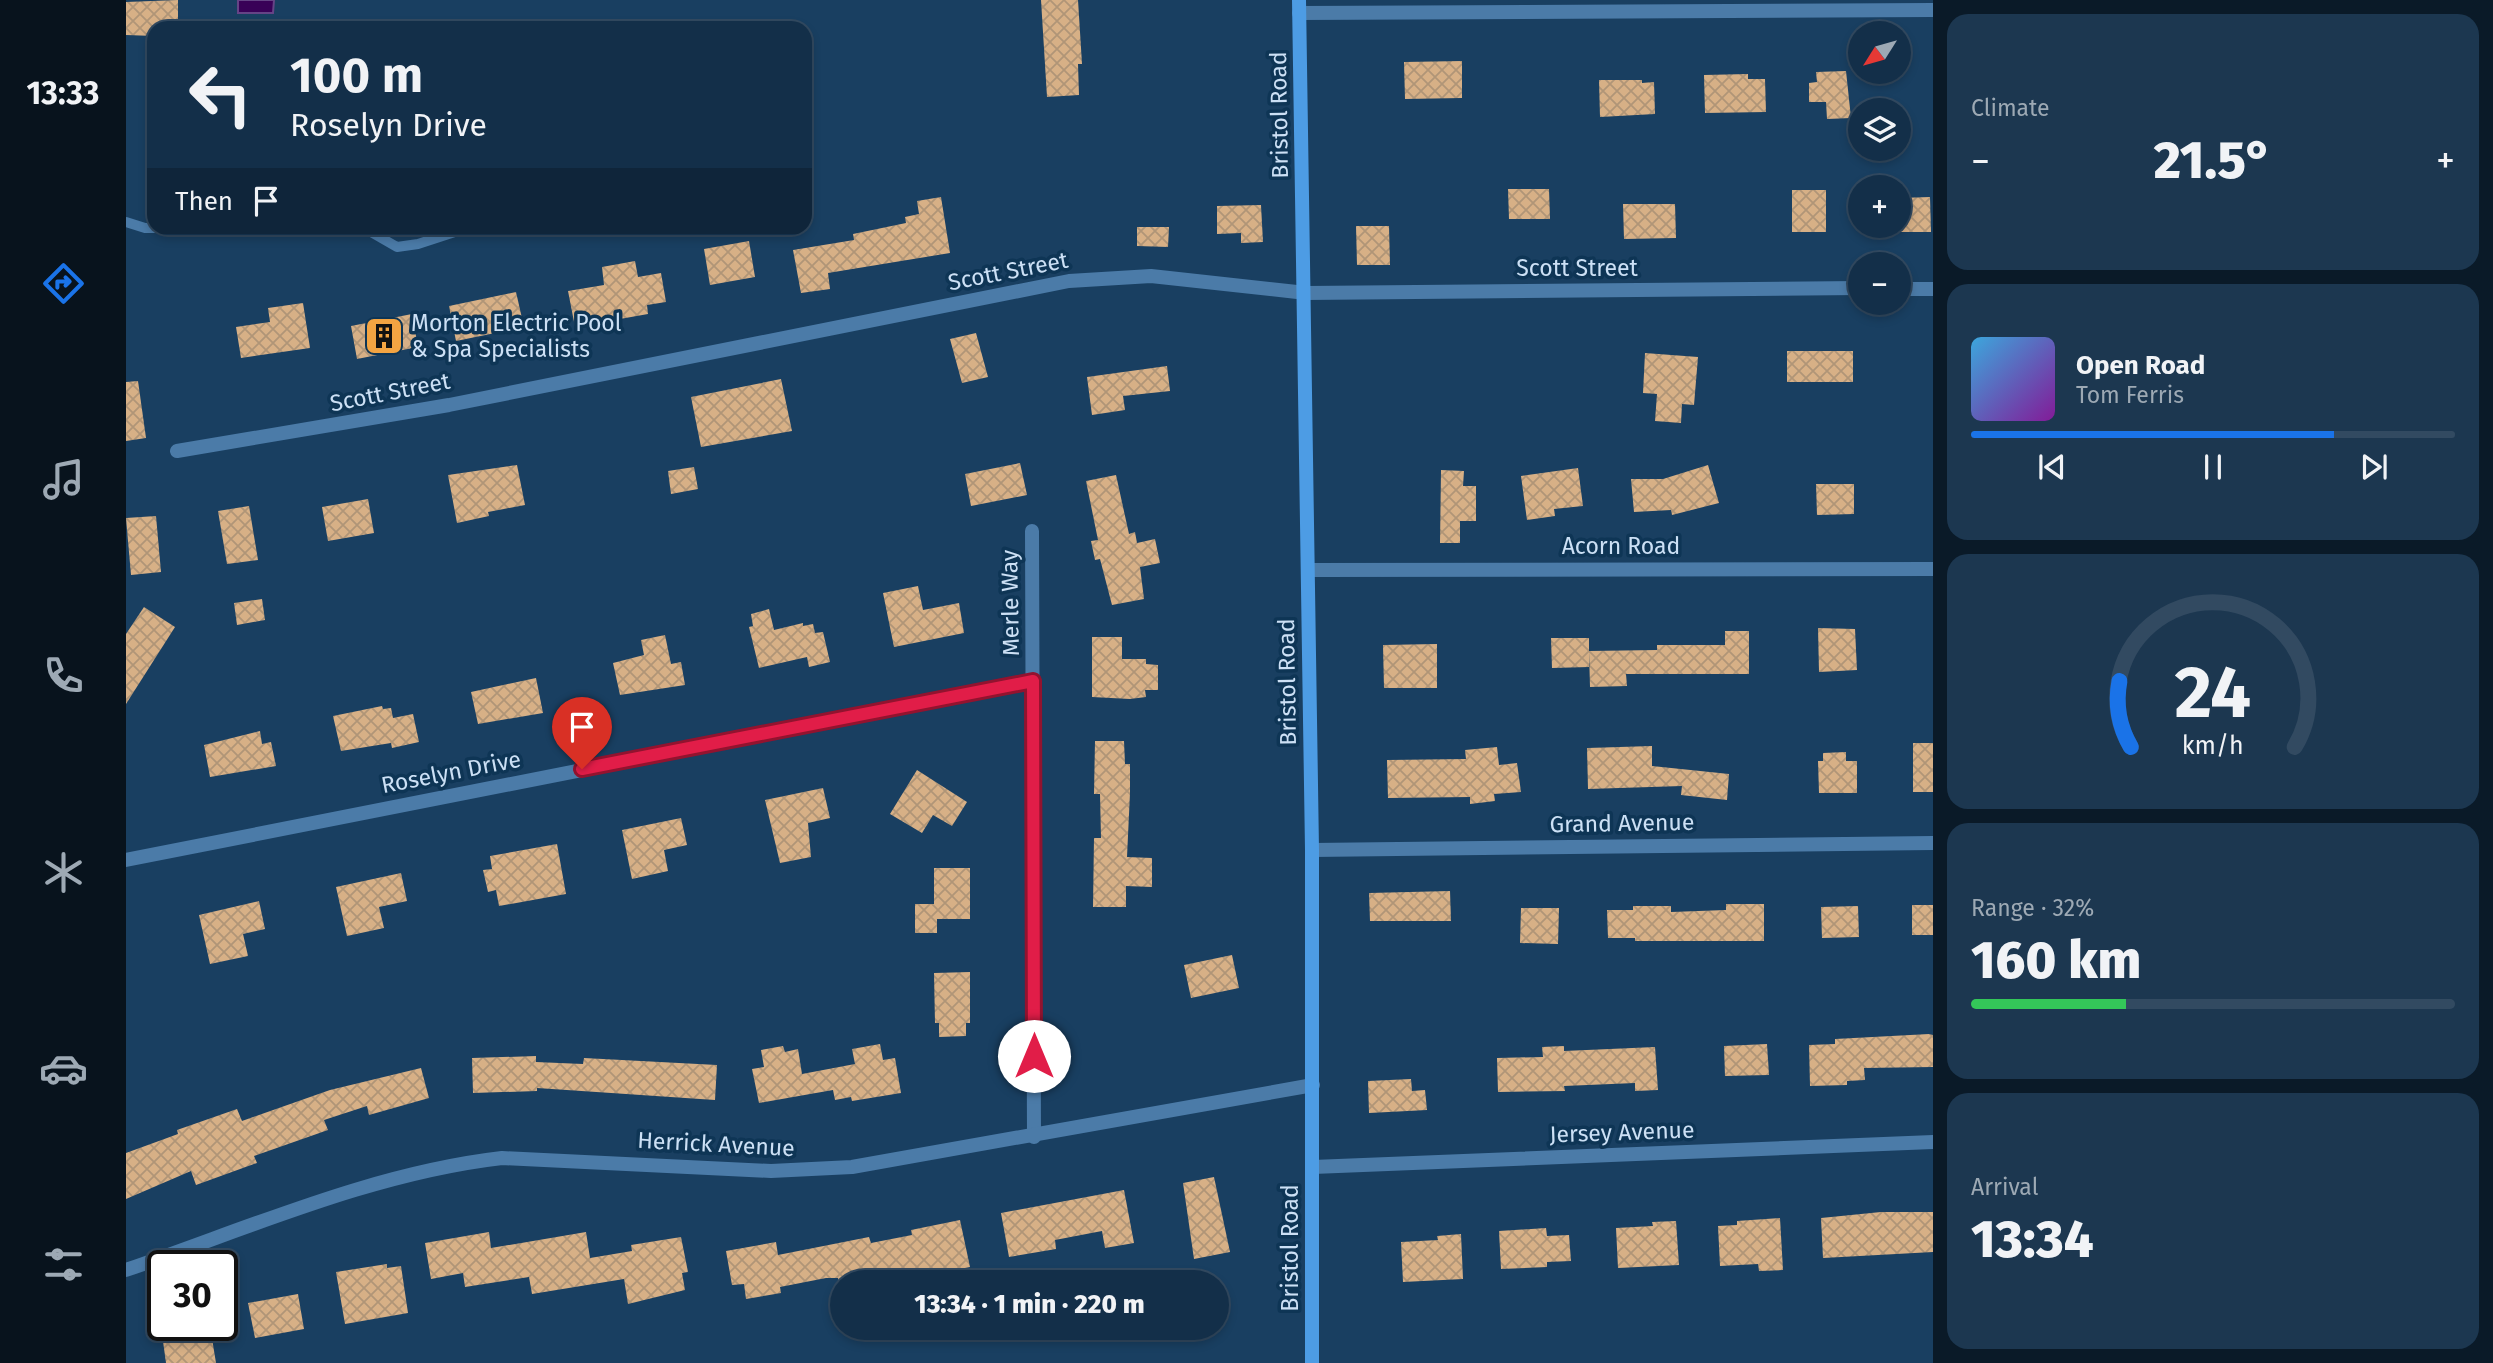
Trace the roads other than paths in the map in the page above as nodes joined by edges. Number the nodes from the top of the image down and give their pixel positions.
1 (1299, 6) edge
2 (1933, 10) edge
3 (126, 222) edge
4 (147, 228) edge
5 (376, 235) edge
6 (446, 235) edge
7 (1848, 288) edge
8 (1911, 289) edge
9 (1933, 289) edge
10 (1306, 293) junction
11 (177, 451) dead end
12 (1032, 531) dead end
13 (1933, 569) edge
14 (1309, 570) junction
15 (1033, 681) junction
16 (1933, 844) edge
17 (1312, 850) junction
18 (126, 860) edge
19 (1313, 1085) junction
20 (1034, 1136) junction
21 (1933, 1142) edge
22 (1313, 1167) junction
23 (126, 1270) edge
24 (1312, 1363) edge

1 - 2 street
1 - 10 main road, Bristol Road
3 - 4 lane
5 - 6 lane
7 - 10 street, Scott Street
8 - 9 street
10 - 11 street, Scott Street
10 - 14 main road, Bristol Road
12 - 15 street, Merle Way
13 - 14 street, Acorn Road
14 - 17 main road, Bristol Road
15 - 18 street, Roselyn Drive
15 - 20 street, Merle Way
16 - 17 street, Grand Avenue
17 - 19 main road, Bristol Road
19 - 20 street, Herrick Avenue
19 - 22 main road, Bristol Road
20 - 23 street, Herrick Avenue
21 - 22 street, Jersey Avenue
22 - 24 main road, Bristol Road

